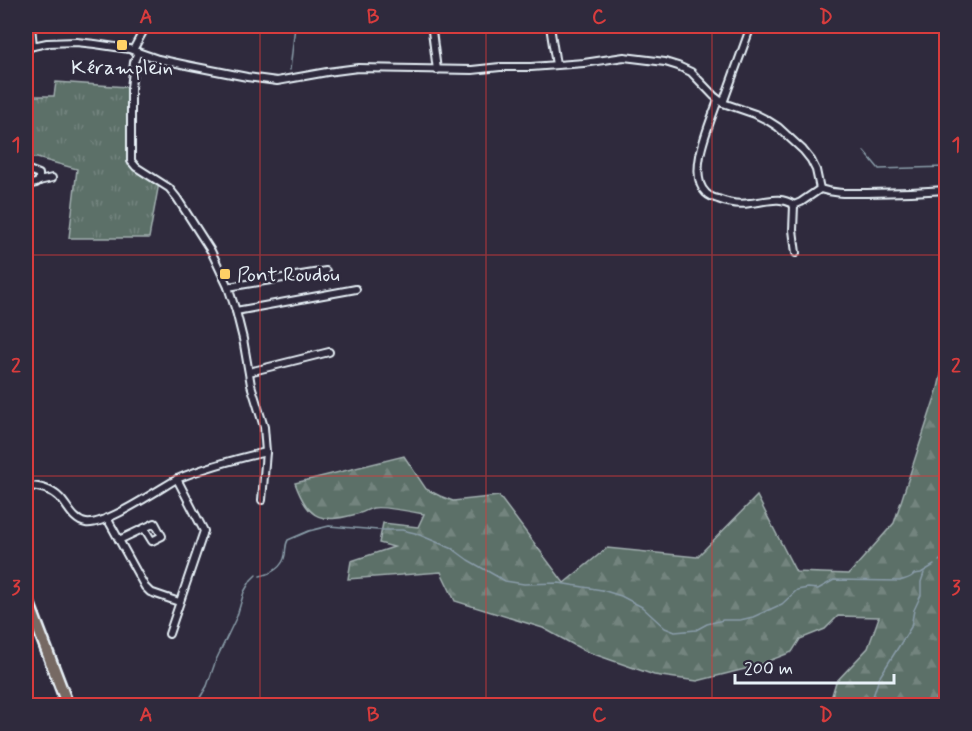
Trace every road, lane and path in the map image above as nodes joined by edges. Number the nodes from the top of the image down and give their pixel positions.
1 (30, 26) edge
2 (146, 26) edge
3 (550, 26) edge
4 (751, 26) edge
5 (432, 31) dead end
6 (33, 46) junction
7 (26, 50) edge
8 (135, 51) junction
9 (556, 65) junction
10 (437, 69) junction
11 (721, 102) junction
12 (26, 169) edge
13 (52, 178) dead end
14 (39, 181) junction
15 (26, 185) edge
16 (820, 189) junction
17 (946, 190) edge
18 (26, 199) edge
19 (794, 205) junction
20 (30, 217) dead end
21 (796, 253) dead end
22 (326, 271) dead end
23 (228, 287) junction
24 (356, 290) dead end
25 (236, 311) junction
26 (329, 352) dead end
27 (249, 372) junction
28 (266, 452) junction
29 (177, 479) junction
30 (26, 486) edge
31 (262, 500) dead end
32 (107, 518) junction
33 (144, 528) dead end
34 (119, 540) junction
35 (26, 596) edge
36 (179, 602) junction
37 (169, 634) dead end
38 (68, 705) edge

1 - 6 street
2 - 8 street
3 - 9 street
4 - 11 street
5 - 10 street
6 - 7 street
6 - 8 street
8 - 10 street
8 - 23 street
9 - 10 street
9 - 11 street
11 - 16 street
11 - 19 street
12 - 14 street
13 - 14 street
14 - 15 street
16 - 17 street
16 - 19 street
18 - 20 street
19 - 21 street
22 - 23 street
23 - 25 street
24 - 25 street
25 - 27 street
26 - 27 street
27 - 28 street
28 - 29 street
28 - 31 street
29 - 32 street
29 - 36 street
30 - 32 street
32 - 34 street
33 - 34 street
34 - 36 street
35 - 38 main road
36 - 37 street

